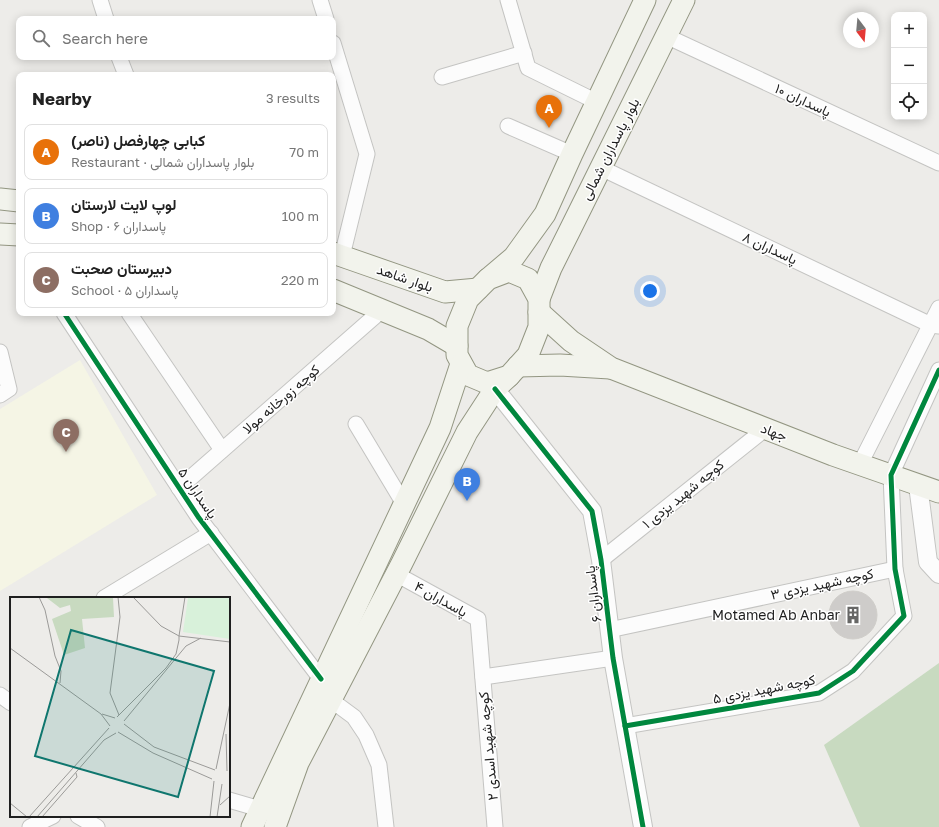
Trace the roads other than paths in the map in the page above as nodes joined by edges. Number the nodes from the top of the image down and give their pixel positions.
1 (100, 0) edge
2 (320, 0) edge
3 (508, 0) edge
4 (645, 0) edge
5 (684, 0) edge
6 (105, 16) edge
7 (325, 16) edge
8 (666, 36) junction
9 (336, 53) edge
10 (524, 53) junction
11 (120, 60) edge
12 (125, 72) edge
13 (442, 77) dead end
14 (597, 102) junction
15 (508, 126) dead end
16 (572, 154) junction
17 (939, 163) edge
18 (601, 168) junction
19 (0, 199) edge
20 (16, 201) edge
21 (337, 255) edge
22 (483, 284) junction
23 (336, 291) edge
24 (539, 305) junction
25 (939, 308) edge
26 (382, 310) junction
27 (66, 316) edge
28 (131, 316) edge
29 (935, 325) edge
30 (0, 352) edge
31 (459, 355) junction
32 (611, 368) junction
33 (939, 370) edge
34 (507, 377) junction
35 (0, 395) edge
36 (356, 424) dead end
37 (765, 429) junction
38 (222, 450) junction
39 (860, 464) junction
40 (891, 475) junction
41 (918, 484) junction
42 (179, 488) junction
43 (939, 492) edge
44 (404, 504) junction
45 (210, 533) junction
46 (601, 560) junction
47 (895, 569) junction
48 (396, 574) junction
49 (939, 574) edge
50 (106, 597) edge
51 (609, 630) junction
52 (613, 658) junction
53 (482, 677) junction
54 (321, 679) junction
55 (0, 695) edge
56 (331, 700) junction
57 (10, 702) edge
58 (625, 726) junction
59 (230, 801) edge
60 (51, 817) edge
61 (80, 817) edge
62 (256, 818) edge
63 (30, 827) edge
64 (97, 827) edge
65 (275, 827) edge
66 (386, 827) edge
67 (496, 827) edge
68 (643, 827) edge

1 - 6 street
2 - 7 street
3 - 10 street
4 - 14 main road
5 - 8 main road, بلوار پاسداران شمالی
8 - 17 street, پاسداران ۱۰
8 - 18 main road, بلوار پاسداران شمالی
9 - 21 street
10 - 13 street
10 - 14 street
11 - 12 street
14 - 16 main road
15 - 16 street
16 - 22 main road
18 - 24 main road, بلوار پاسداران شمالی
18 - 29 street, پاسداران ۸
19 - 20 main road
21 - 22 main road, بلوار شاهد
22 - 24 main road
22 - 31 main road
23 - 26 main road
24 - 32 main road, جهاد
24 - 34 main road
25 - 29 street
26 - 31 main road
26 - 38 street, کوچه زورخانه مولا
27 - 42 street, پاسداران ۵
28 - 38 street
29 - 39 street
30 - 35 street
31 - 34 main road
31 - 44 main road
32 - 34 main road, جهاد
32 - 37 main road, جهاد
33 - 40 street
34 - 46 street, پاسداران ۶
34 - 48 main road
36 - 44 street
37 - 39 main road, جهاد
37 - 46 street, کوچه شهید یزدی ۱
38 - 42 street, کوچه زورخانه مولا
39 - 40 main road, جهاد
40 - 41 main road, جهاد
40 - 47 street
41 - 43 main road, جهاد
41 - 49 street
42 - 45 street, پاسداران ۵
44 - 54 main road
45 - 50 street
45 - 54 street, پاسداران ۵
46 - 51 street, پاسداران ۶
47 - 51 street, کوچه شهید یزدی ۳
47 - 58 street, کوچه شهید یزدی ۵
48 - 53 street, پاسداران ۴
48 - 56 main road
51 - 52 street, پاسداران ۶
52 - 53 street, کوچه شهید اسدی ۲
52 - 58 street, پاسداران ۶
53 - 67 street, کوچه شهید اسدی ۲
54 - 62 main road
55 - 57 street
56 - 65 main road
56 - 66 street
58 - 68 street, پاسداران ۶
59 - 62 street
60 - 63 street
61 - 64 street

